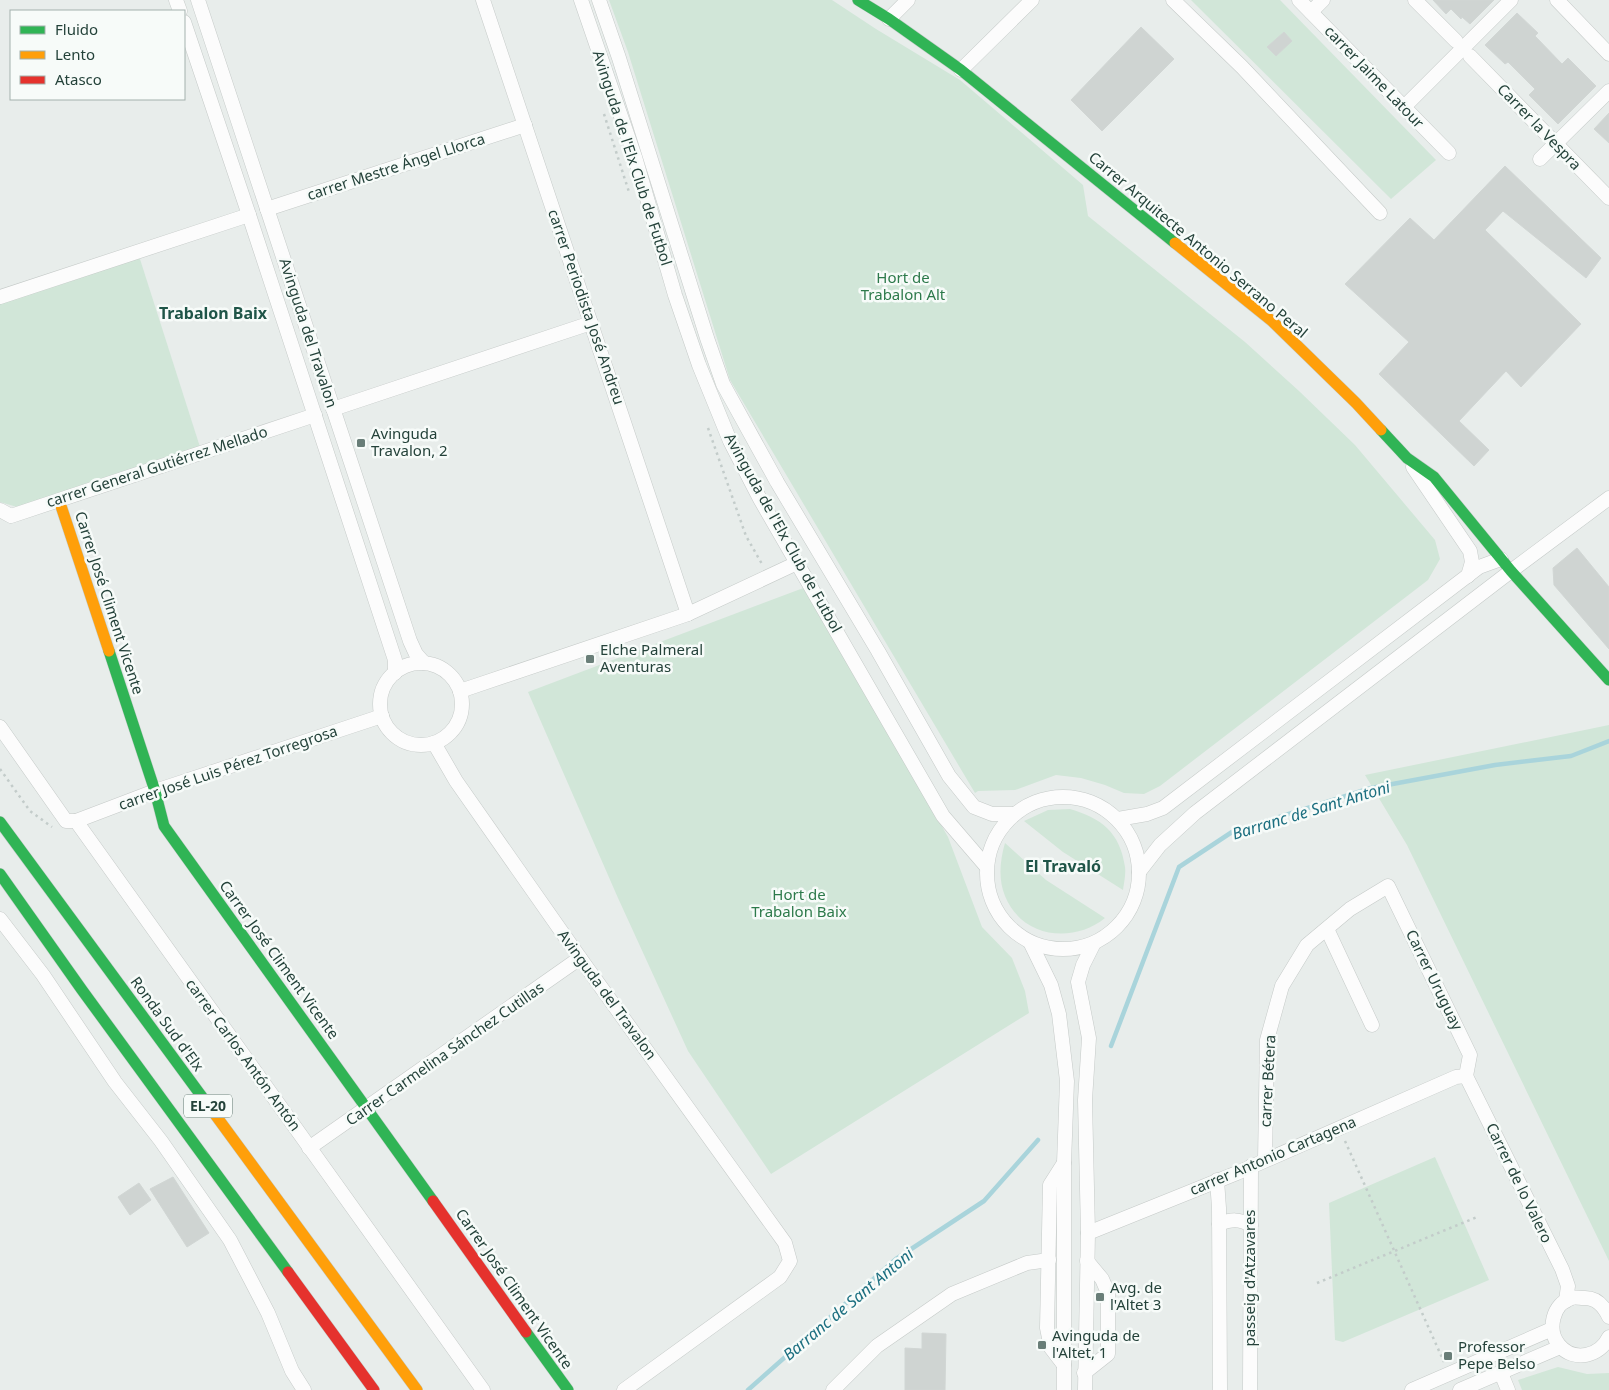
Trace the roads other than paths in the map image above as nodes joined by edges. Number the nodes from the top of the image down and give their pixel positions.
1 (198, 0) edge
2 (483, 0) edge
3 (580, 0) edge
4 (599, 0) edge
5 (858, 0) edge
6 (908, 0) edge
7 (1032, 0) edge
8 (1172, 0) edge
9 (1299, 0) edge
10 (1323, 0) edge
11 (1415, 0) edge
12 (1511, 0) edge
13 (1557, 0) edge
14 (1311, 12) junction
15 (889, 19) junction
16 (185, 25) edge
17 (1456, 41) dead end
18 (1609, 54) edge
19 (1470, 56) dead end
20 (961, 70) junction
21 (1609, 91) edge
22 (1404, 107) junction
23 (525, 125) junction
24 (1556, 144) junction
25 (1449, 153) dead end
26 (1540, 159) dead end
27 (1609, 198) edge
28 (267, 209) junction
29 (1380, 213) dead end
30 (249, 215) junction
31 (0, 297) edge
32 (592, 323) junction
33 (333, 409) junction
34 (315, 415) junction
35 (1407, 458) junction
36 (1609, 498) edge
37 (59, 500) junction
38 (0, 510) edge
39 (1501, 559) junction
40 (797, 563) junction
41 (1511, 571) junction
42 (1468, 576) junction
43 (688, 614) junction
44 (424, 663) junction
45 (395, 673) junction
46 (1609, 680) edge
47 (460, 691) junction
48 (382, 716) junction
49 (0, 727) edge
50 (434, 743) junction
51 (155, 791) junction
52 (1013, 814) junction
53 (1118, 819) junction
54 (76, 821) junction
55 (0, 822) edge
56 (986, 866) junction
57 (1139, 872) junction
58 (0, 874) edge
59 (1388, 886) joint
60 (0, 919) edge
61 (1327, 929) junction
62 (1030, 942) junction
63 (1094, 943) junction
64 (580, 958) junction
65 (1372, 1025) dead end
66 (1461, 1077) junction
67 (368, 1109) junction
68 (309, 1148) junction
69 (1265, 1160) junction
70 (1064, 1164) junction
71 (1251, 1166) junction
72 (1218, 1180) junction
73 (1219, 1224) junction
74 (1251, 1225) junction
75 (1088, 1233) junction
76 (1049, 1260) junction
77 (1087, 1261) junction
78 (1566, 1300) junction
79 (1602, 1300) edge
80 (1609, 1317) edge
81 (1552, 1329) junction
82 (1607, 1344) edge
83 (1560, 1347) junction
84 (1064, 1365) junction
85 (1084, 1373) junction
86 (1500, 1373) junction
87 (304, 1390) edge
88 (374, 1390) edge
89 (417, 1390) edge
90 (483, 1390) edge
91 (568, 1390) edge
92 (624, 1390) edge
93 (833, 1390) edge
94 (1064, 1390) edge
95 (1085, 1390) edge
96 (1220, 1390) edge
97 (1250, 1390) edge
98 (1412, 1390) edge
99 (1460, 1390) edge
100 (1508, 1390) edge

1 - 28 street, Avinguda del Travalon
2 - 23 street, carrer Periodista José Andreu
3 - 40 street, Avinguda de l'Elx Club de Futbol
4 - 52 street, Avinguda de l'Elx Club de Futbol
5 - 15 main road, Carrer Arquitecte Antonio Serrano Peral
6 - 15 street
7 - 20 street
8 - 29 street
9 - 14 street, carrer Jaime Latour
10 - 14 street
11 - 17 street
12 - 22 street
13 - 18 street
14 - 22 street, carrer Jaime Latour
15 - 20 main road, Carrer Arquitecte Antonio Serrano Peral
16 - 30 street, Avinguda del Travalon
19 - 24 street, Carrer la Vespra
20 - 35 main road, Carrer Arquitecte Antonio Serrano Peral
21 - 24 street
22 - 25 street, carrer Jaime Latour
23 - 28 street, carrer Mestre Ángel Llorca
23 - 32 street, carrer Periodista José Andreu
24 - 26 street
24 - 27 street, Carrer la Vespra
28 - 33 street, Avinguda del Travalon
30 - 31 street
30 - 34 street, Avinguda del Travalon
32 - 33 street
32 - 43 street, carrer Periodista José Andreu
33 - 44 street, Avinguda del Travalon
34 - 37 street, carrer General Gutiérrez Mellado
34 - 45 street, Avinguda del Travalon
35 - 39 main road, Carrer Arquitecte Antonio Serrano Peral
35 - 42 street
36 - 41 street
37 - 38 street, carrer General Gutiérrez Mellado
37 - 51 main road, Carrer José Climent Vicente
39 - 41 main road, Carrer Arquitecte Antonio Serrano Peral
39 - 42 street
40 - 43 street
40 - 56 street, Avinguda de l'Elx Club de Futbol
41 - 46 main road, Carrer Arquitecte Antonio Serrano Peral
41 - 57 street
42 - 53 street
43 - 47 street
44 - 45 street
44 - 47 street
45 - 48 street
47 - 50 street
48 - 50 street
48 - 51 street, carrer José Luis Pérez Torregrosa
49 - 54 street, carrer Carlos Antón Antón
50 - 64 street, Avinguda del Travalon
51 - 54 street, carrer José Luis Pérez Torregrosa
51 - 67 main road, Carrer José Climent Vicente
52 - 53 street
52 - 56 street
53 - 57 street
54 - 68 street, carrer Carlos Antón Antón
55 - 89 main road, Ronda Sud d'Elx / EL-20
56 - 62 street
57 - 63 street
58 - 88 main road, EL-20
59 - 61 street, carrer Bétera
59 - 66 street, Carrer Uruguay
60 - 87 street
61 - 65 street
61 - 69 street, carrer Bétera
62 - 63 street
62 - 70 street
63 - 75 street
64 - 67 street, Carrer Carmelina Sánchez Cutillas
64 - 92 street, Avinguda del Travalon
66 - 69 street, carrer Antonio Cartagena
66 - 78 street, Carrer de lo Valero
67 - 68 street, Carrer Carmelina Sánchez Cutillas
67 - 91 main road, Carrer José Climent Vicente
68 - 90 street, carrer Carlos Antón Antón
69 - 71 street, carrer Antonio Cartagena
70 - 76 street
70 - 84 street
71 - 72 street, carrer Antonio Cartagena
71 - 74 street, passeig d'Atzavares
72 - 73 street, passeig d'Atzavares
72 - 75 street, carrer Antonio Cartagena
73 - 74 street
73 - 96 street, passeig d'Atzavares
74 - 97 street, passeig d'Atzavares
75 - 77 street
76 - 84 street
76 - 93 street
77 - 85 street
77 - 85 street
78 - 79 street
78 - 81 street
79 - 80 street
81 - 83 street
81 - 98 street
82 - 83 street
83 - 86 street
84 - 94 street
85 - 95 street
86 - 99 street
86 - 100 street

